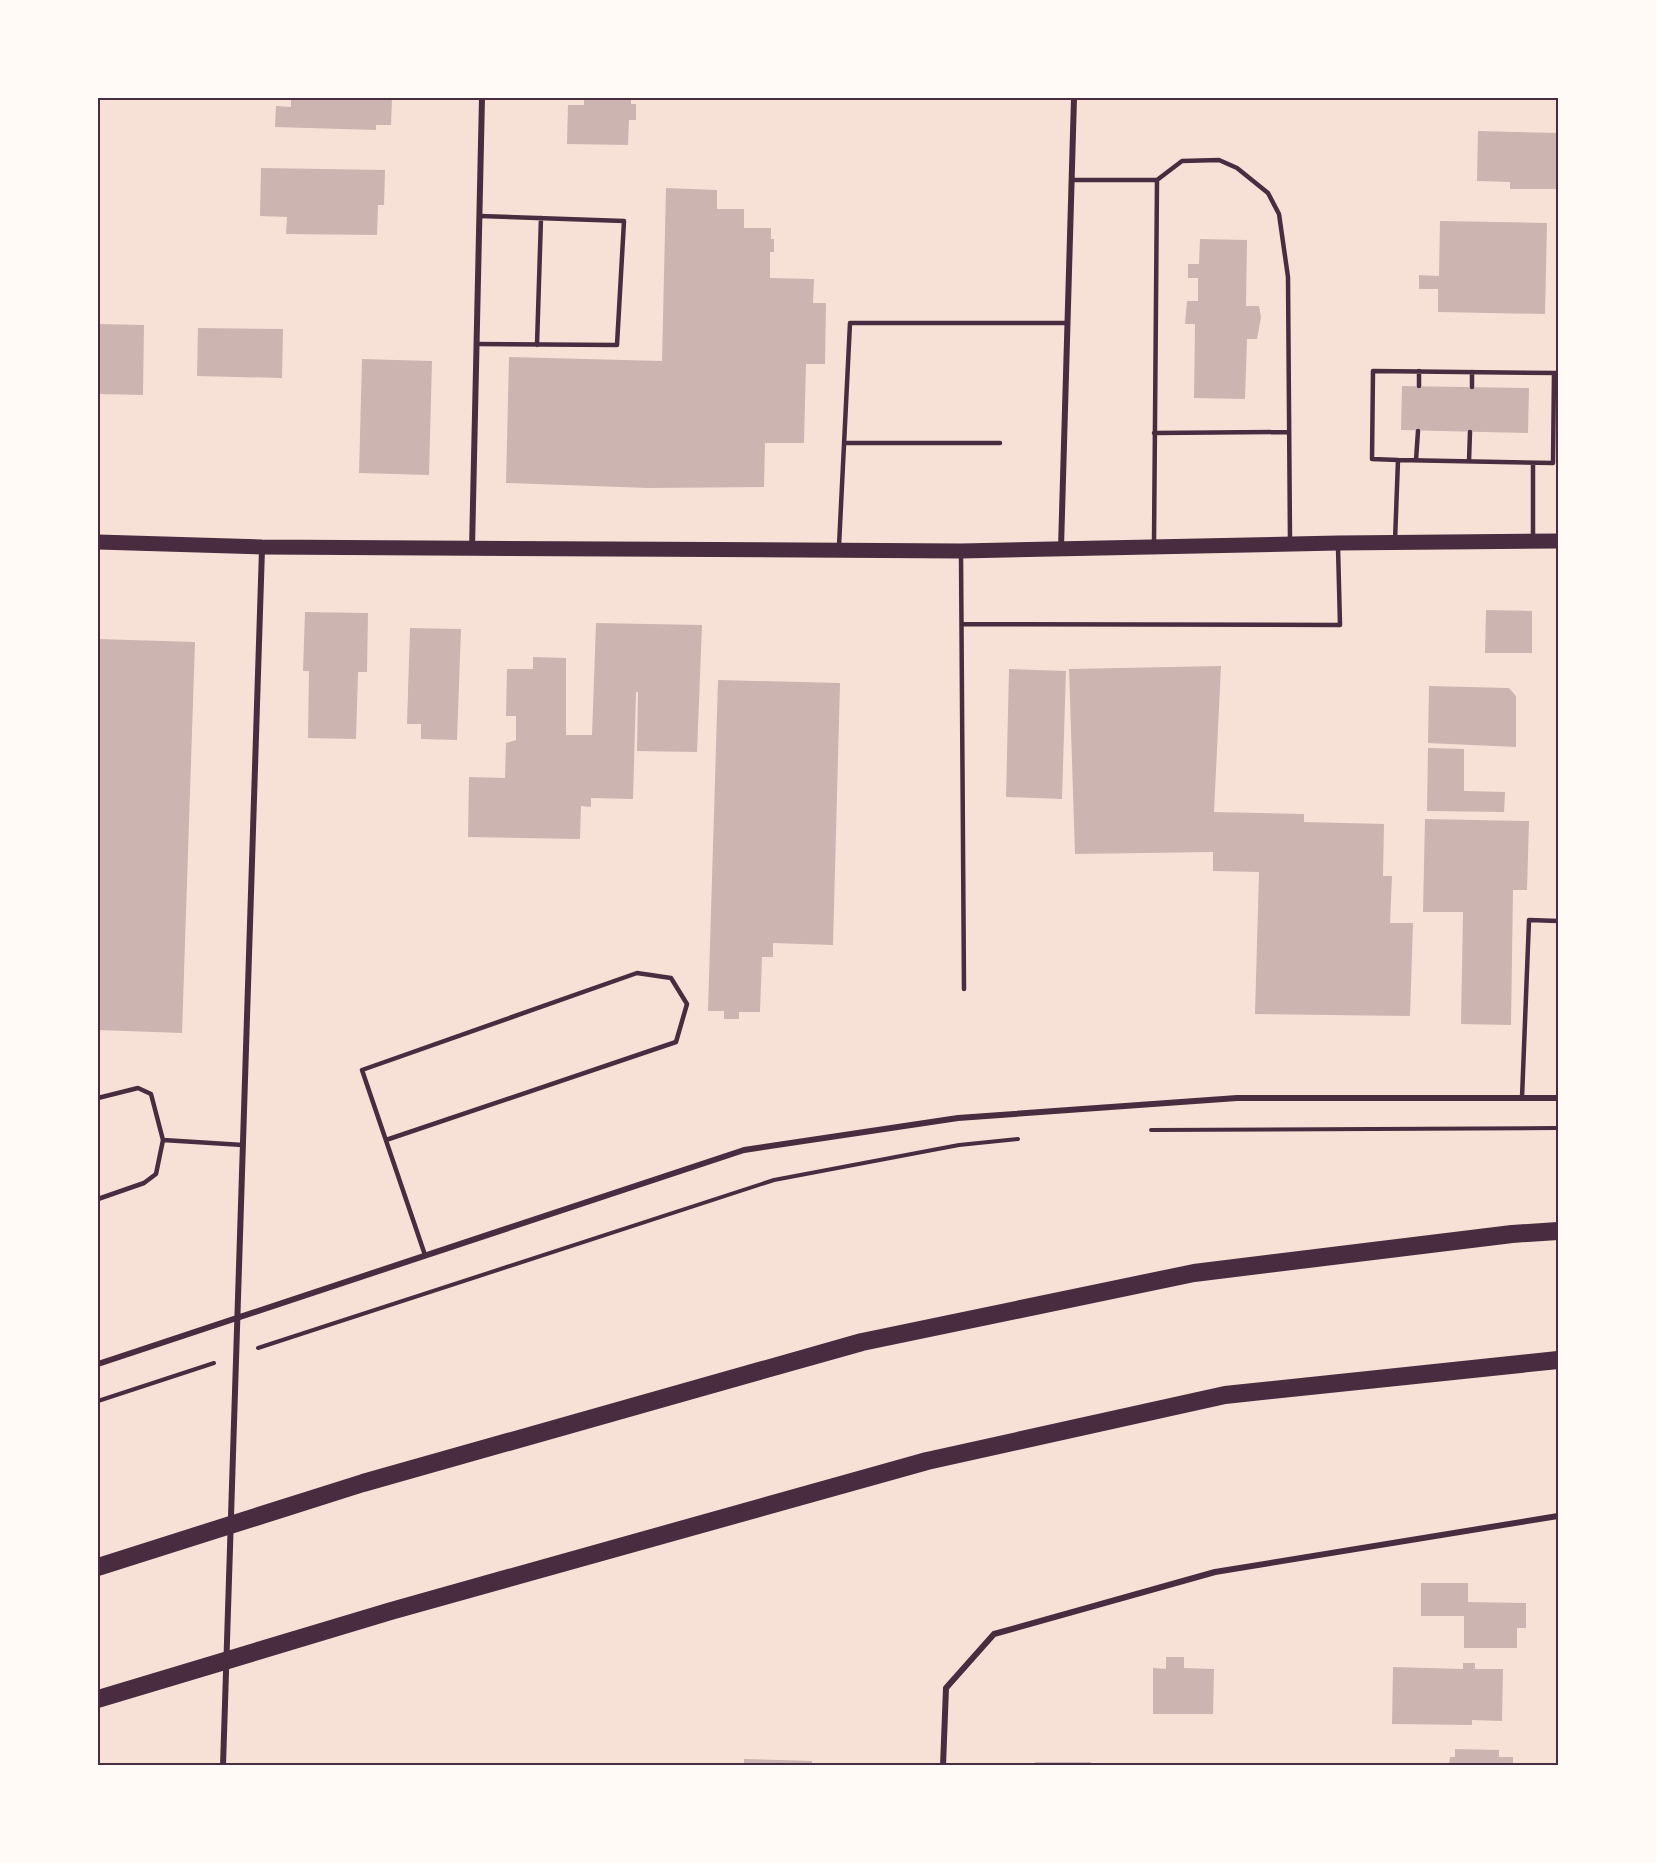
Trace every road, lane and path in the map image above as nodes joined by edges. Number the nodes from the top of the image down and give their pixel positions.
1 (483, 98) edge
2 (1074, 98) edge
3 (1072, 180) junction
4 (1157, 180) junction
5 (480, 216) junction
6 (541, 218) junction
7 (1068, 323) junction
8 (477, 344) junction
9 (537, 345) junction
10 (1419, 371) junction
11 (1472, 372) junction
12 (1556, 373) edge
13 (1419, 386) dead end
14 (1472, 387) dead end
15 (1418, 431) dead end
16 (1288, 432) junction
17 (1470, 432) dead end
18 (1154, 434) junction
19 (844, 443) junction
20 (1000, 443) dead end
21 (1398, 460) junction
22 (1416, 460) junction
23 (1469, 461) junction
24 (1533, 463) junction
25 (98, 542) edge
26 (1395, 542) junction
27 (1533, 542) junction
28 (1558, 542) edge
29 (1338, 543) junction
30 (1290, 544) junction
31 (262, 547) junction
32 (1154, 547) junction
33 (472, 549) junction
34 (1061, 549) junction
35 (839, 550) junction
36 (962, 551) junction
37 (962, 624) junction
38 (1558, 921) edge
39 (964, 989) dead end
40 (98, 1098) edge
41 (1522, 1098) junction
42 (1558, 1098) edge
43 (1558, 1128) edge
44 (1148, 1130) dead end
45 (1030, 1138) dead end
46 (163, 1140) junction
47 (386, 1140) junction
48 (243, 1145) junction
49 (98, 1199) edge
50 (1558, 1231) edge
51 (425, 1255) junction
52 (237, 1316) junction
53 (236, 1355) junction
54 (1558, 1360) edge
55 (98, 1364) edge
56 (98, 1401) edge
57 (1558, 1516) edge
58 (98, 1567) edge
59 (98, 1699) edge
60 (223, 1766) edge
61 (943, 1766) edge

1 - 5 street
2 - 3 street
3 - 4 lane
3 - 7 street
4 - 16 lane
4 - 18 lane
5 - 6 lane
5 - 8 street
6 - 9 lane
6 - 9 lane
7 - 19 lane
7 - 34 street
8 - 9 lane
8 - 33 street
10 - 11 lane
10 - 13 lane
10 - 21 lane
11 - 12 lane
11 - 14 lane
12 - 24 lane
15 - 22 lane
16 - 18 lane
16 - 30 lane
17 - 23 lane
18 - 32 lane
19 - 20 lane
19 - 35 lane
21 - 22 lane
21 - 26 lane
22 - 23 lane
23 - 24 lane
24 - 27 lane
25 - 31 main road
26 - 27 main road
26 - 29 main road
27 - 28 main road
29 - 30 main road
29 - 37 lane
30 - 32 main road
31 - 33 main road
31 - 48 street
32 - 34 main road
33 - 35 main road
34 - 36 main road
35 - 36 main road
36 - 37 lane
37 - 39 lane
38 - 41 lane
40 - 46 lane
41 - 42 street
41 - 51 street
43 - 44 path
45 - 53 path
46 - 48 lane
46 - 49 lane
47 - 47 lane
47 - 51 lane
48 - 52 street
50 - 58 highway
51 - 52 street
52 - 53 street
52 - 55 street
53 - 56 path
53 - 60 street
54 - 59 highway
57 - 61 street

